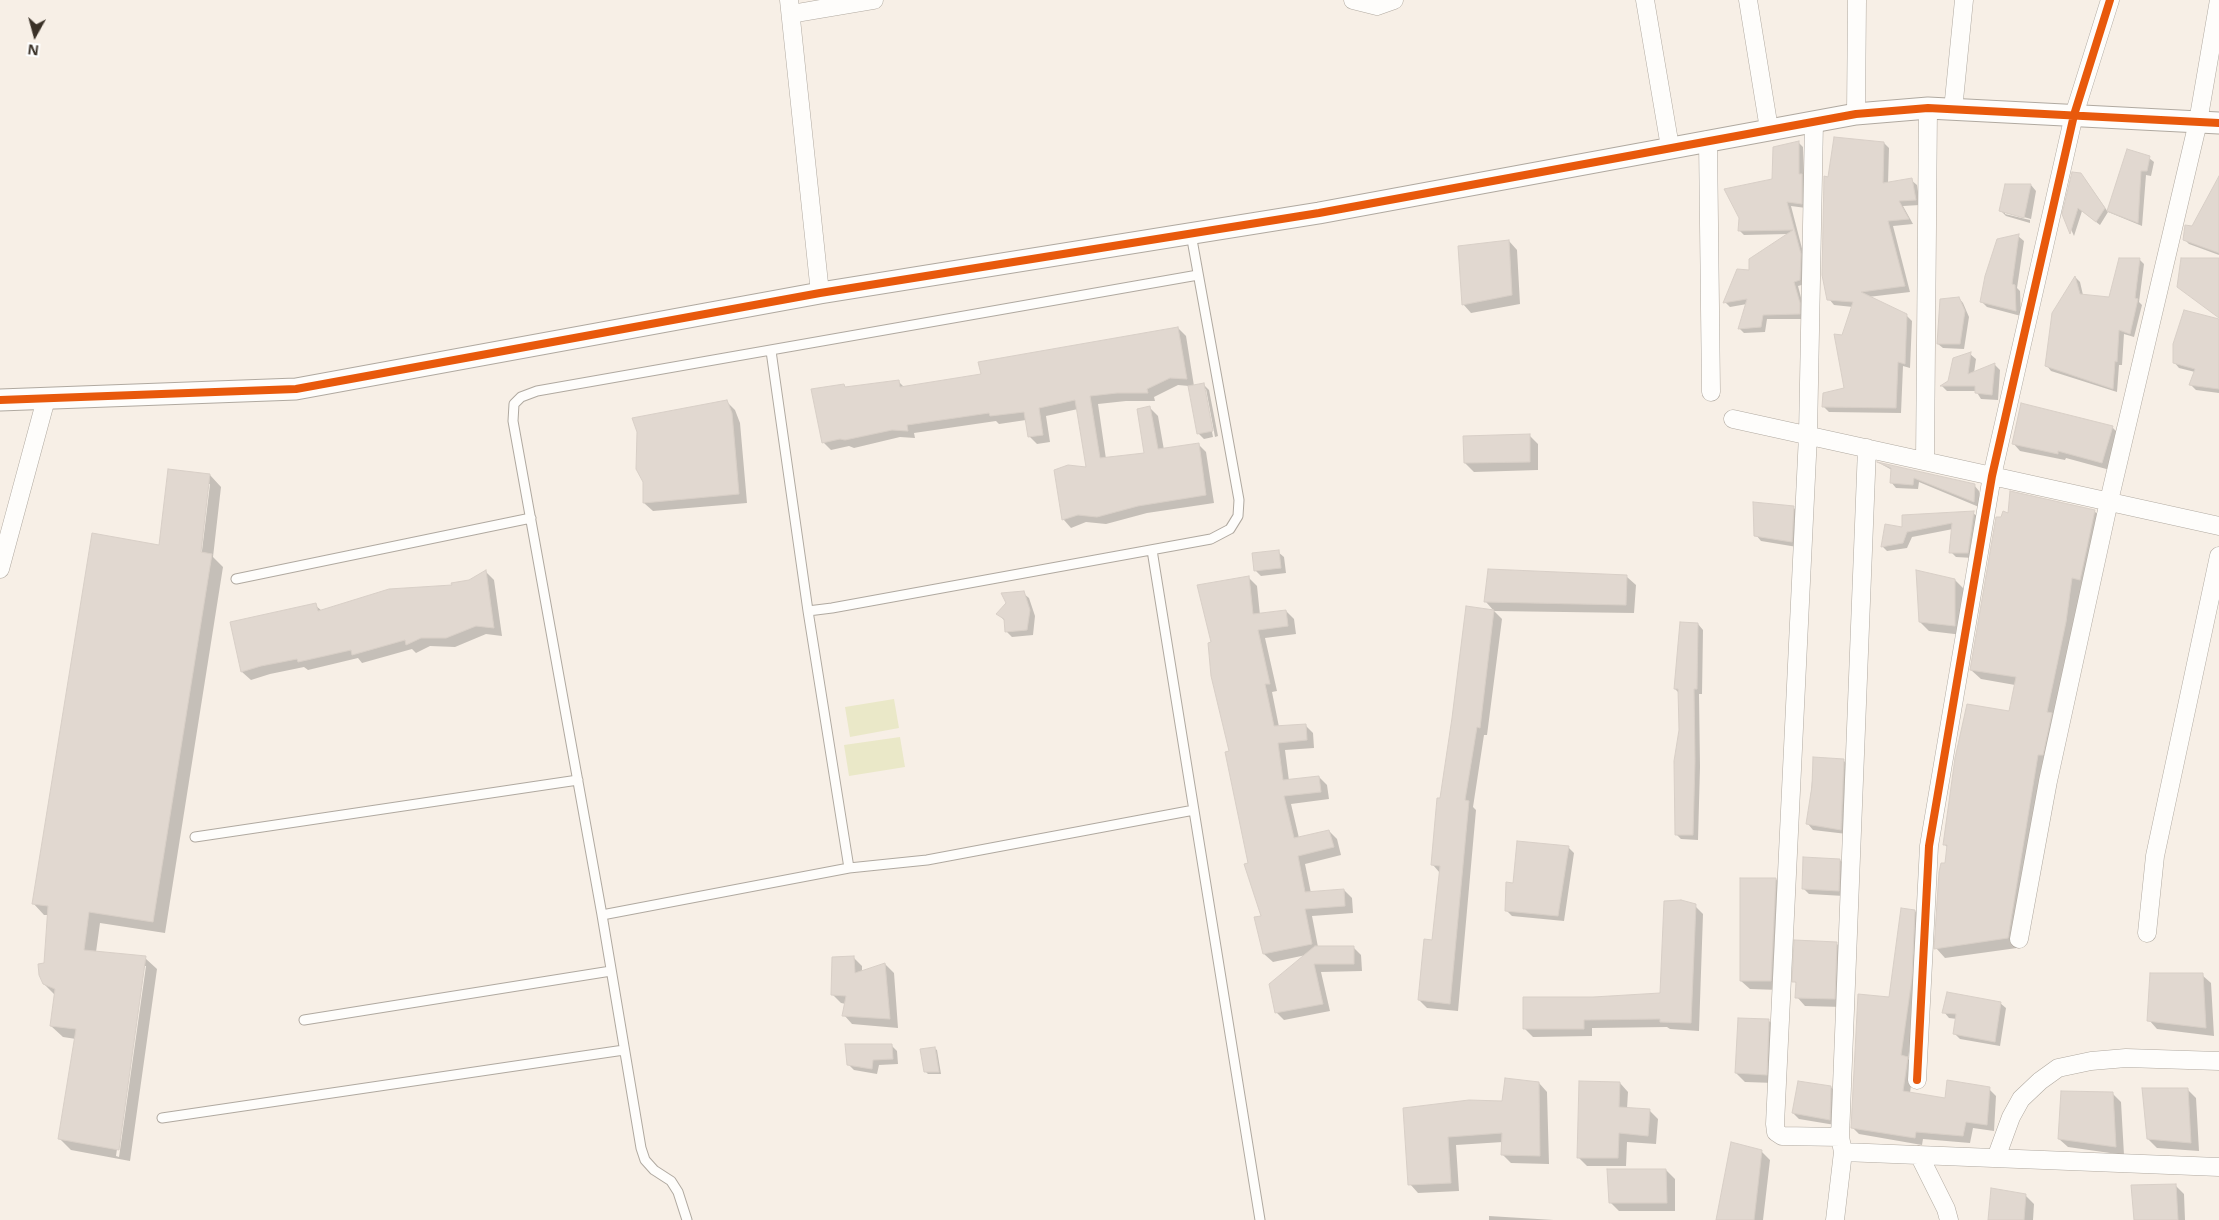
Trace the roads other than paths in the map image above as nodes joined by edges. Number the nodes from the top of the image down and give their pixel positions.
1 (874, 0) edge
2 (1353, 0) edge
3 (1394, 0) edge
4 (1645, 0) edge
5 (1748, 0) edge
6 (1857, 0) edge
7 (1964, 0) edge
8 (2110, 0) edge
9 (2219, 0) edge
10 (790, 7) edge
11 (1928, 108) junction
12 (1953, 110) junction
13 (1856, 114) junction
14 (2074, 115) junction
15 (1814, 122) junction
16 (2198, 122) junction
17 (2219, 123) edge
18 (1769, 129) junction
19 (1708, 140) junction
20 (1670, 147) junction
21 (1191, 234) junction
22 (1198, 275) junction
23 (820, 292) junction
24 (771, 351) junction
25 (1711, 392) dead end
26 (46, 399) junction
27 (0, 400) edge
28 (1733, 419) dead end
29 (1808, 435) junction
30 (1867, 448) junction
31 (1925, 461) junction
32 (1992, 476) junction
33 (2109, 501) junction
34 (531, 518) junction
35 (2219, 526) edge
36 (1152, 550) junction
37 (2219, 556) edge
38 (0, 569) edge
39 (236, 579) dead end
40 (808, 611) junction
41 (578, 780) junction
42 (1194, 810) junction
43 (195, 837) dead end
44 (849, 868) junction
45 (602, 915) junction
46 (2147, 933) dead end
47 (2019, 940) dead end
48 (612, 971) junction
49 (304, 1020) dead end
50 (624, 1050) junction
51 (2219, 1061) edge
52 (1917, 1080) dead end
53 (162, 1118) dead end
54 (1842, 1144) junction
55 (1919, 1155) junction
56 (1996, 1158) junction
57 (2219, 1167) edge
58 (687, 1220) edge
59 (1260, 1220) edge
60 (1835, 1220) edge
61 (1949, 1220) edge

1 - 10 street
2 - 3 street
4 - 20 street
5 - 18 street
6 - 13 street
7 - 12 street
8 - 14 street
9 - 16 street
10 - 23 street
11 - 12 street
11 - 13 street
11 - 31 street
12 - 14 street
13 - 15 street
14 - 16 street
14 - 32 street
15 - 18 street
15 - 29 street
16 - 17 street
16 - 33 street
18 - 19 street
19 - 20 street
19 - 25 street
20 - 21 street
21 - 22 lane
21 - 23 street
22 - 24 lane
22 - 36 lane
23 - 26 street
24 - 34 lane
24 - 40 lane
26 - 27 street
26 - 38 street
28 - 29 street
29 - 30 street
29 - 54 street
30 - 31 street
30 - 54 street
31 - 32 street
32 - 33 street
32 - 52 street
33 - 35 street
33 - 47 street
34 - 39 lane
34 - 41 lane
36 - 40 lane
36 - 42 lane
37 - 46 street
40 - 44 lane
41 - 43 lane
41 - 45 lane
42 - 44 lane
42 - 59 lane
44 - 45 lane
45 - 48 lane
48 - 49 lane
48 - 50 lane
50 - 53 lane
50 - 58 lane
51 - 56 street
54 - 55 street
54 - 60 street
55 - 56 street
55 - 61 street
56 - 57 street

